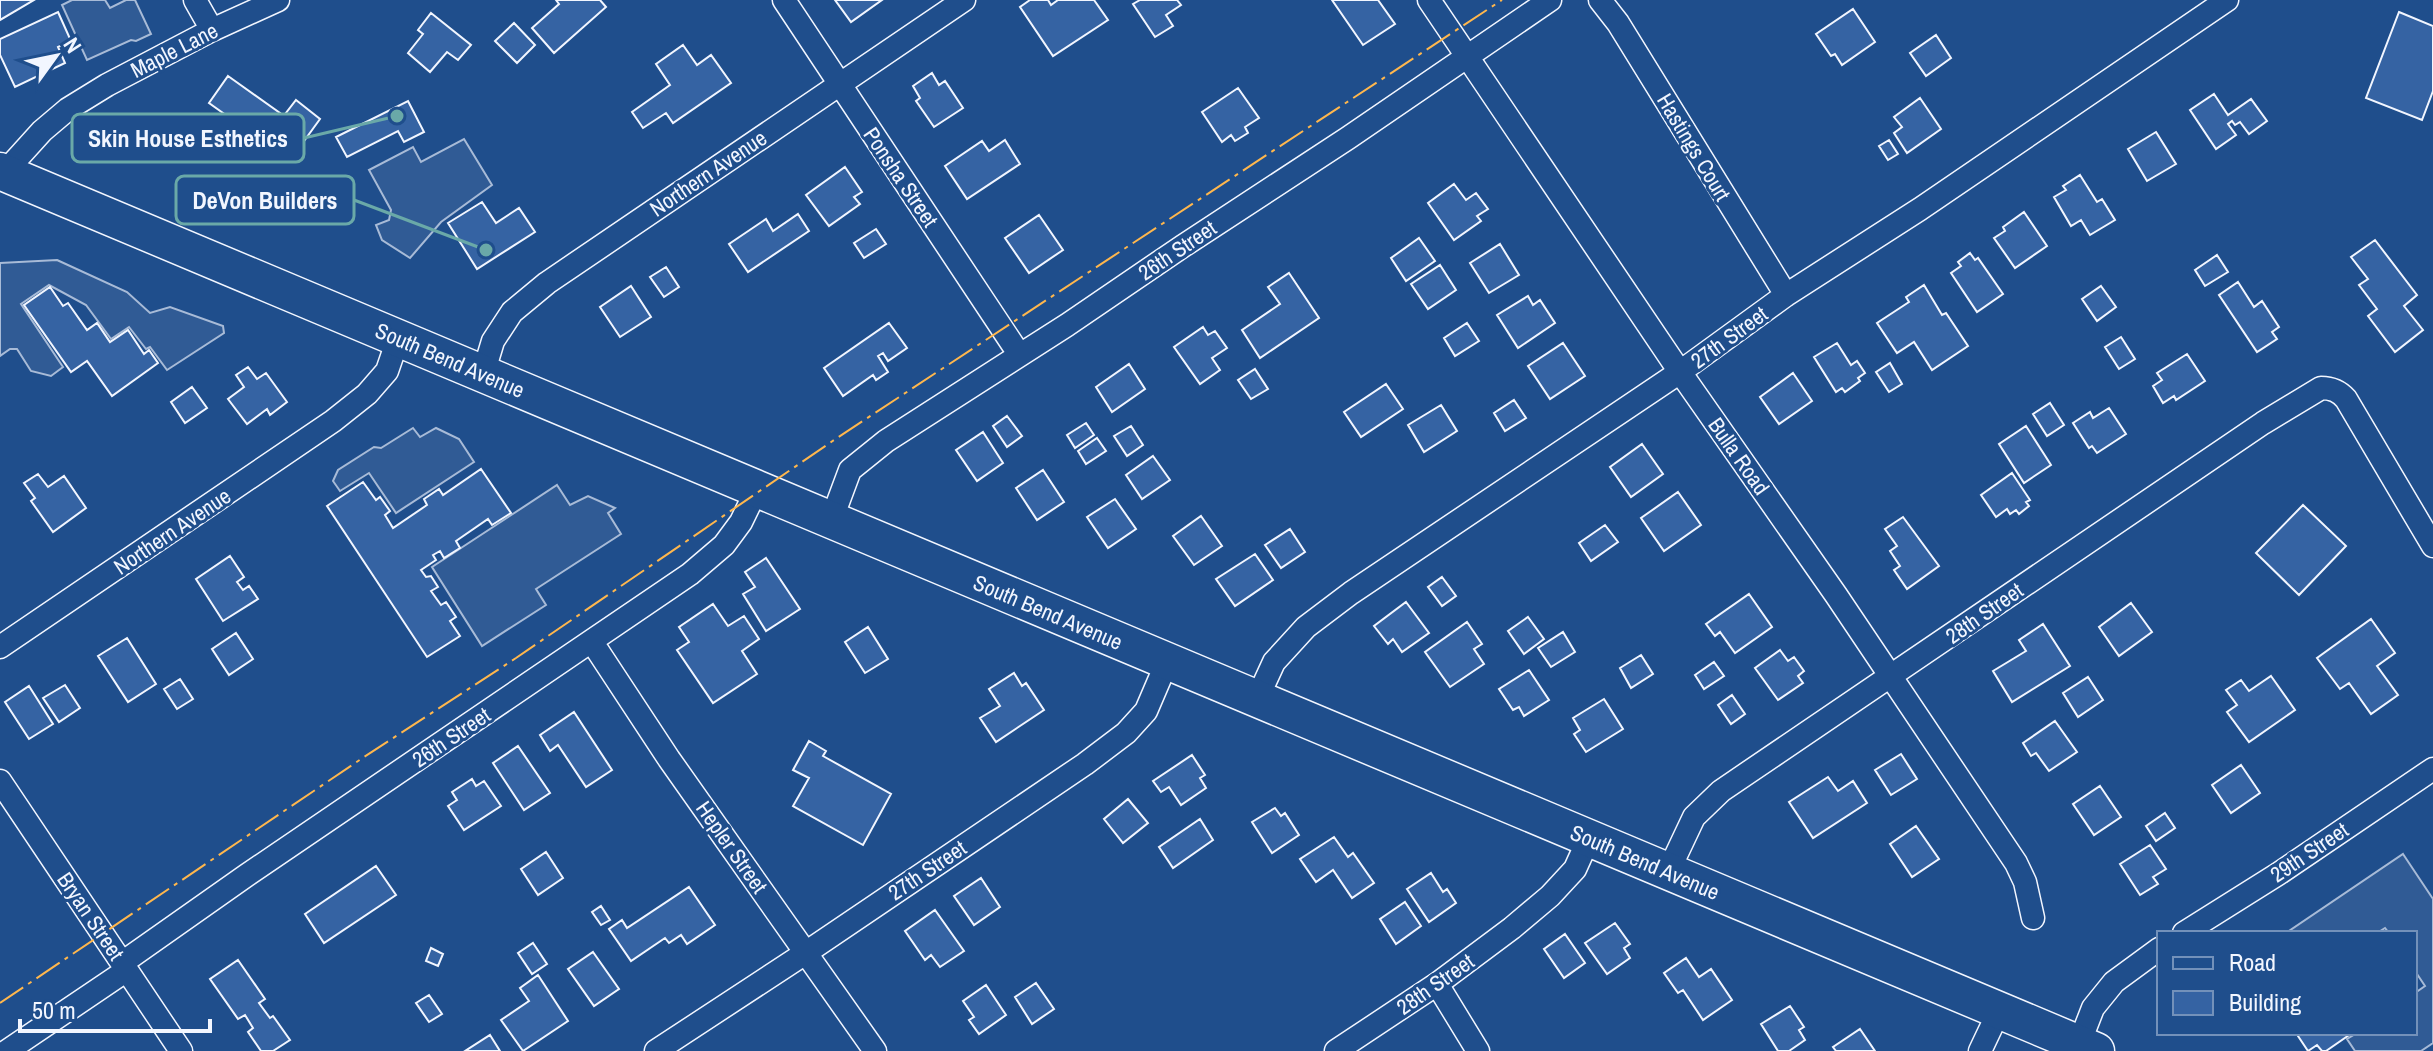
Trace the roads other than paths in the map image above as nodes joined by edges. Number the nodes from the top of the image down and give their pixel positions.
1 (195, 0) edge
2 (278, 0) edge
3 (784, 0) edge
4 (964, 0) edge
5 (1429, 0) edge
6 (1550, 0) edge
7 (1600, 0) edge
8 (2227, 0) edge
9 (212, 30) junction
10 (1467, 56) junction
11 (840, 85) junction
12 (2, 172) edge
13 (1786, 295) junction
14 (398, 339) junction
15 (1019, 354) junction
16 (1680, 372) junction
17 (483, 374) junction
18 (757, 489) junction
19 (831, 521) junction
20 (2433, 546) edge
21 (592, 642) junction
22 (0, 647) edge
23 (1167, 662) junction
24 (1891, 677) junction
25 (1257, 699) junction
26 (2433, 769) edge
27 (0, 781) edge
28 (1589, 838) junction
29 (1668, 872) junction
30 (2033, 918) dead end
31 (2187, 931) edge
32 (2157, 950) edge
33 (807, 952) junction
34 (124, 967) junction
35 (1437, 984) junction
36 (1999, 1011) junction
37 (2087, 1048) edge
38 (7, 1051) edge
39 (181, 1051) edge
40 (656, 1051) edge
41 (875, 1051) edge
42 (1336, 1051) edge
43 (1478, 1051) edge
44 (1980, 1051) edge

1 - 9 street
2 - 9 street, Maple Lane
3 - 11 street, Ponsha Street
4 - 11 street, Northern Avenue
5 - 10 street, Bulla Road
6 - 10 street, 26th Street
7 - 13 street, Hastings Court
8 - 13 street, 27th Street
9 - 12 street, Maple Lane
10 - 15 street, 26th Street
10 - 16 street, Bulla Road
11 - 15 street, Ponsha Street
11 - 17 street, Northern Avenue
12 - 14 main road, South Bend Avenue
13 - 16 street, 27th Street
14 - 17 main road, South Bend Avenue
14 - 22 street, Northern Avenue
15 - 19 street, 26th Street
16 - 24 street, Bulla Road
16 - 25 street, 27th Street
17 - 18 main road, South Bend Avenue
18 - 19 main road, South Bend Avenue
18 - 21 street, 26th Street
19 - 23 main road, South Bend Avenue
20 - 24 street, 28th Street
21 - 33 street, Hepler Street
21 - 34 street, 26th Street
23 - 25 main road, South Bend Avenue
23 - 33 street, 27th Street
24 - 29 street, 28th Street
24 - 30 street, Bulla Road
25 - 28 main road, South Bend Avenue
26 - 31 street, 29th Street
27 - 34 street, Bryan Street
28 - 29 main road, South Bend Avenue
28 - 35 street, 28th Street
29 - 36 main road, South Bend Avenue
32 - 37 street
33 - 40 street, 27th Street
33 - 41 street, Hepler Street
34 - 38 street, 26th Street
34 - 39 street, Bryan Street
35 - 42 street, 28th Street
35 - 43 street
36 - 37 main road, South Bend Avenue
36 - 44 street

